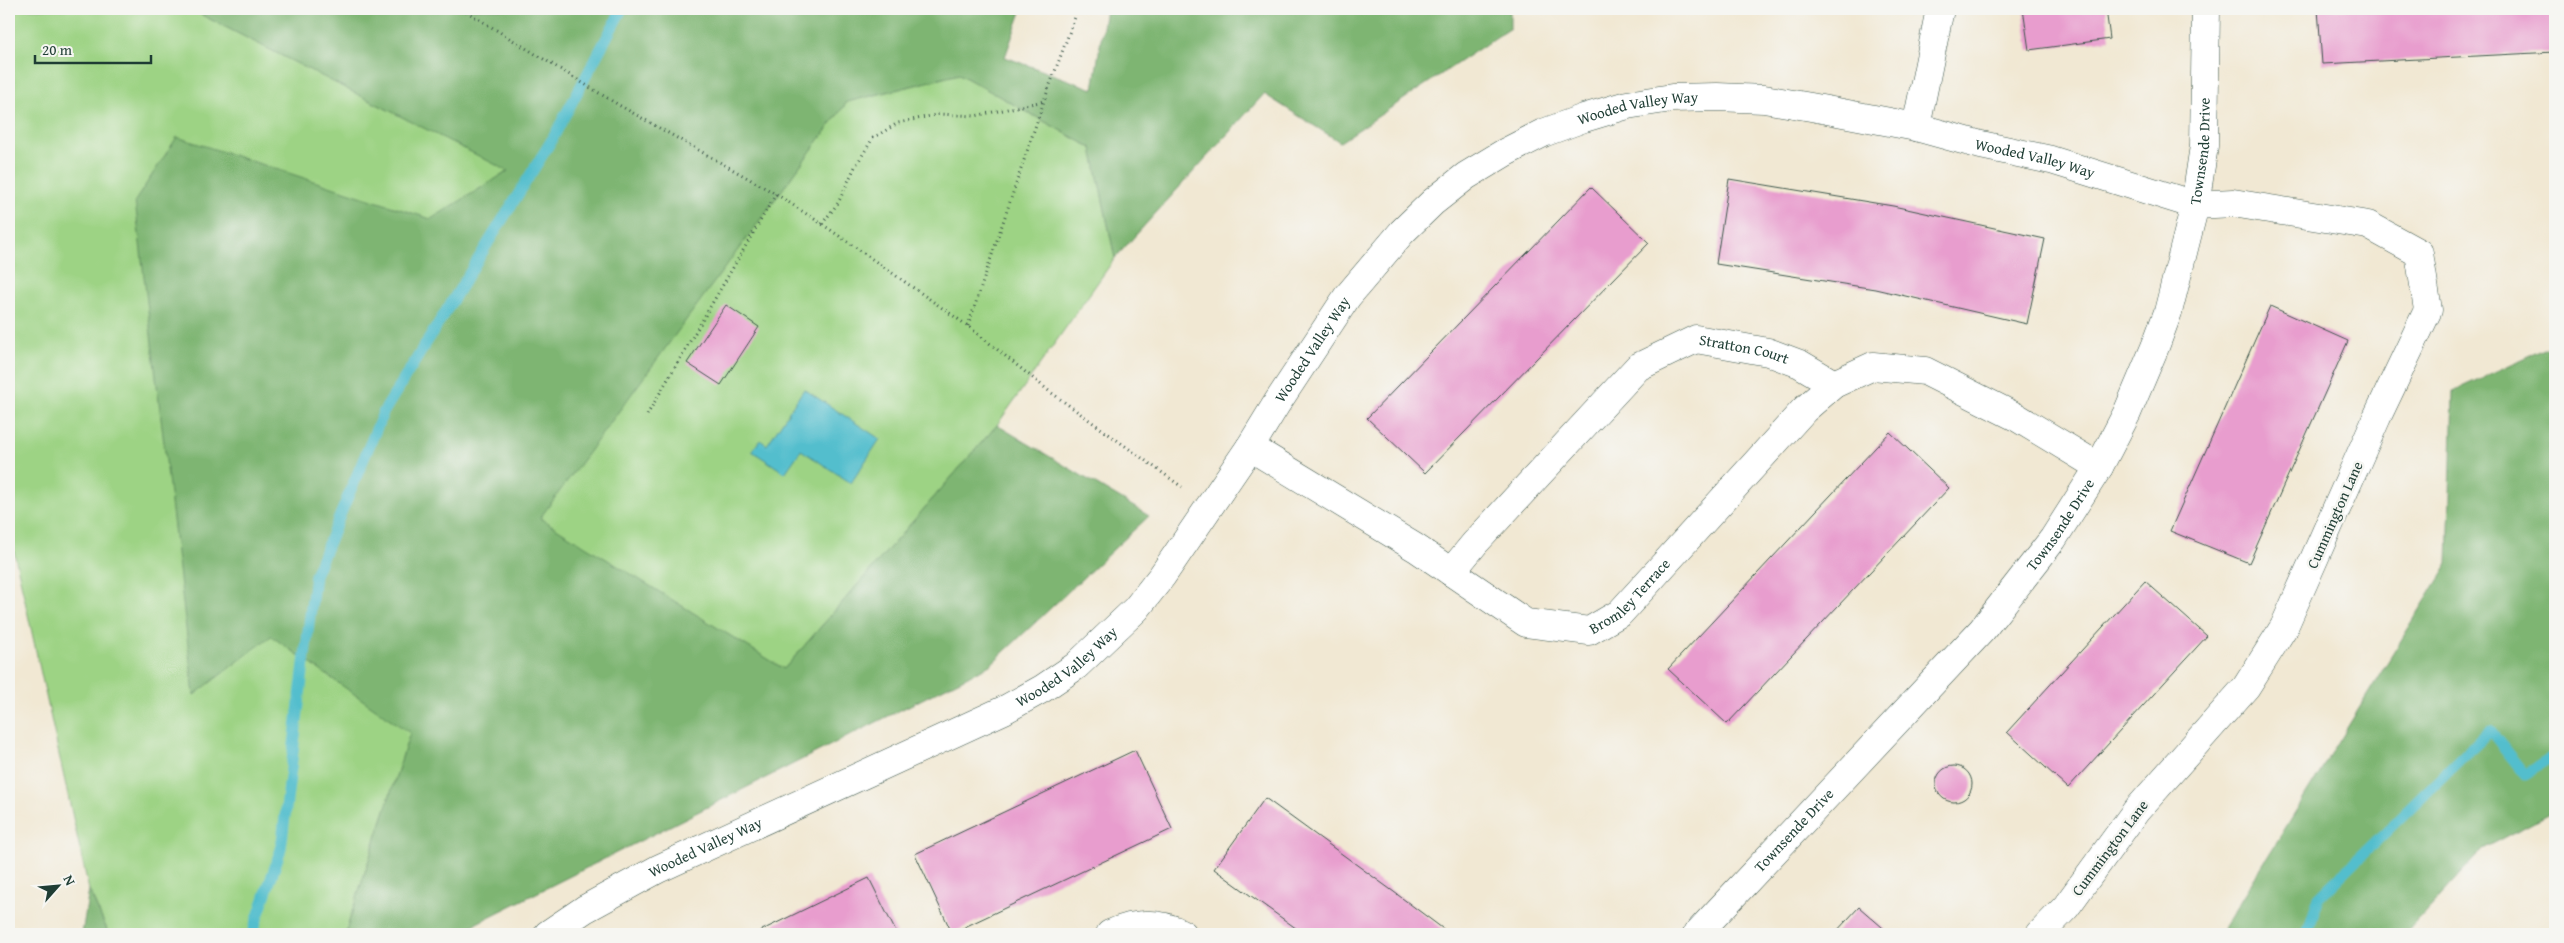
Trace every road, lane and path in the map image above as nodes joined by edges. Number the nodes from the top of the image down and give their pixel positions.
1 (462, 9) edge
2 (1078, 9) edge
3 (1940, 9) edge
4 (2206, 9) edge
5 (1044, 101) junction
6 (1916, 127) junction
7 (776, 194) junction
8 (2194, 206) junction
9 (822, 224) junction
10 (968, 326) junction
11 (1834, 384) junction
12 (647, 415) dead end
13 (1250, 447) junction
14 (2099, 467) junction
15 (1209, 506) junction
16 (1451, 572) junction
17 (548, 934) edge
18 (1110, 934) edge
19 (1183, 934) edge
20 (1697, 934) edge
21 (2040, 934) edge

1 - 7 path
2 - 5 path
3 - 6 street
4 - 8 street, Townsende Drive
5 - 9 path
5 - 10 path
6 - 8 street, Wooded Valley Way
6 - 13 street, Wooded Valley Way
7 - 9 path
7 - 12 path
8 - 14 street, Townsende Drive
8 - 21 street, Cummington Lane
9 - 10 path
10 - 15 path
11 - 14 street
11 - 16 street, Stratton Court
11 - 16 street, Bromley Terrace
13 - 15 street, Wooded Valley Way
13 - 16 street, Bromley Terrace
14 - 20 street, Townsende Drive
15 - 17 street, Wooded Valley Way
18 - 19 street

